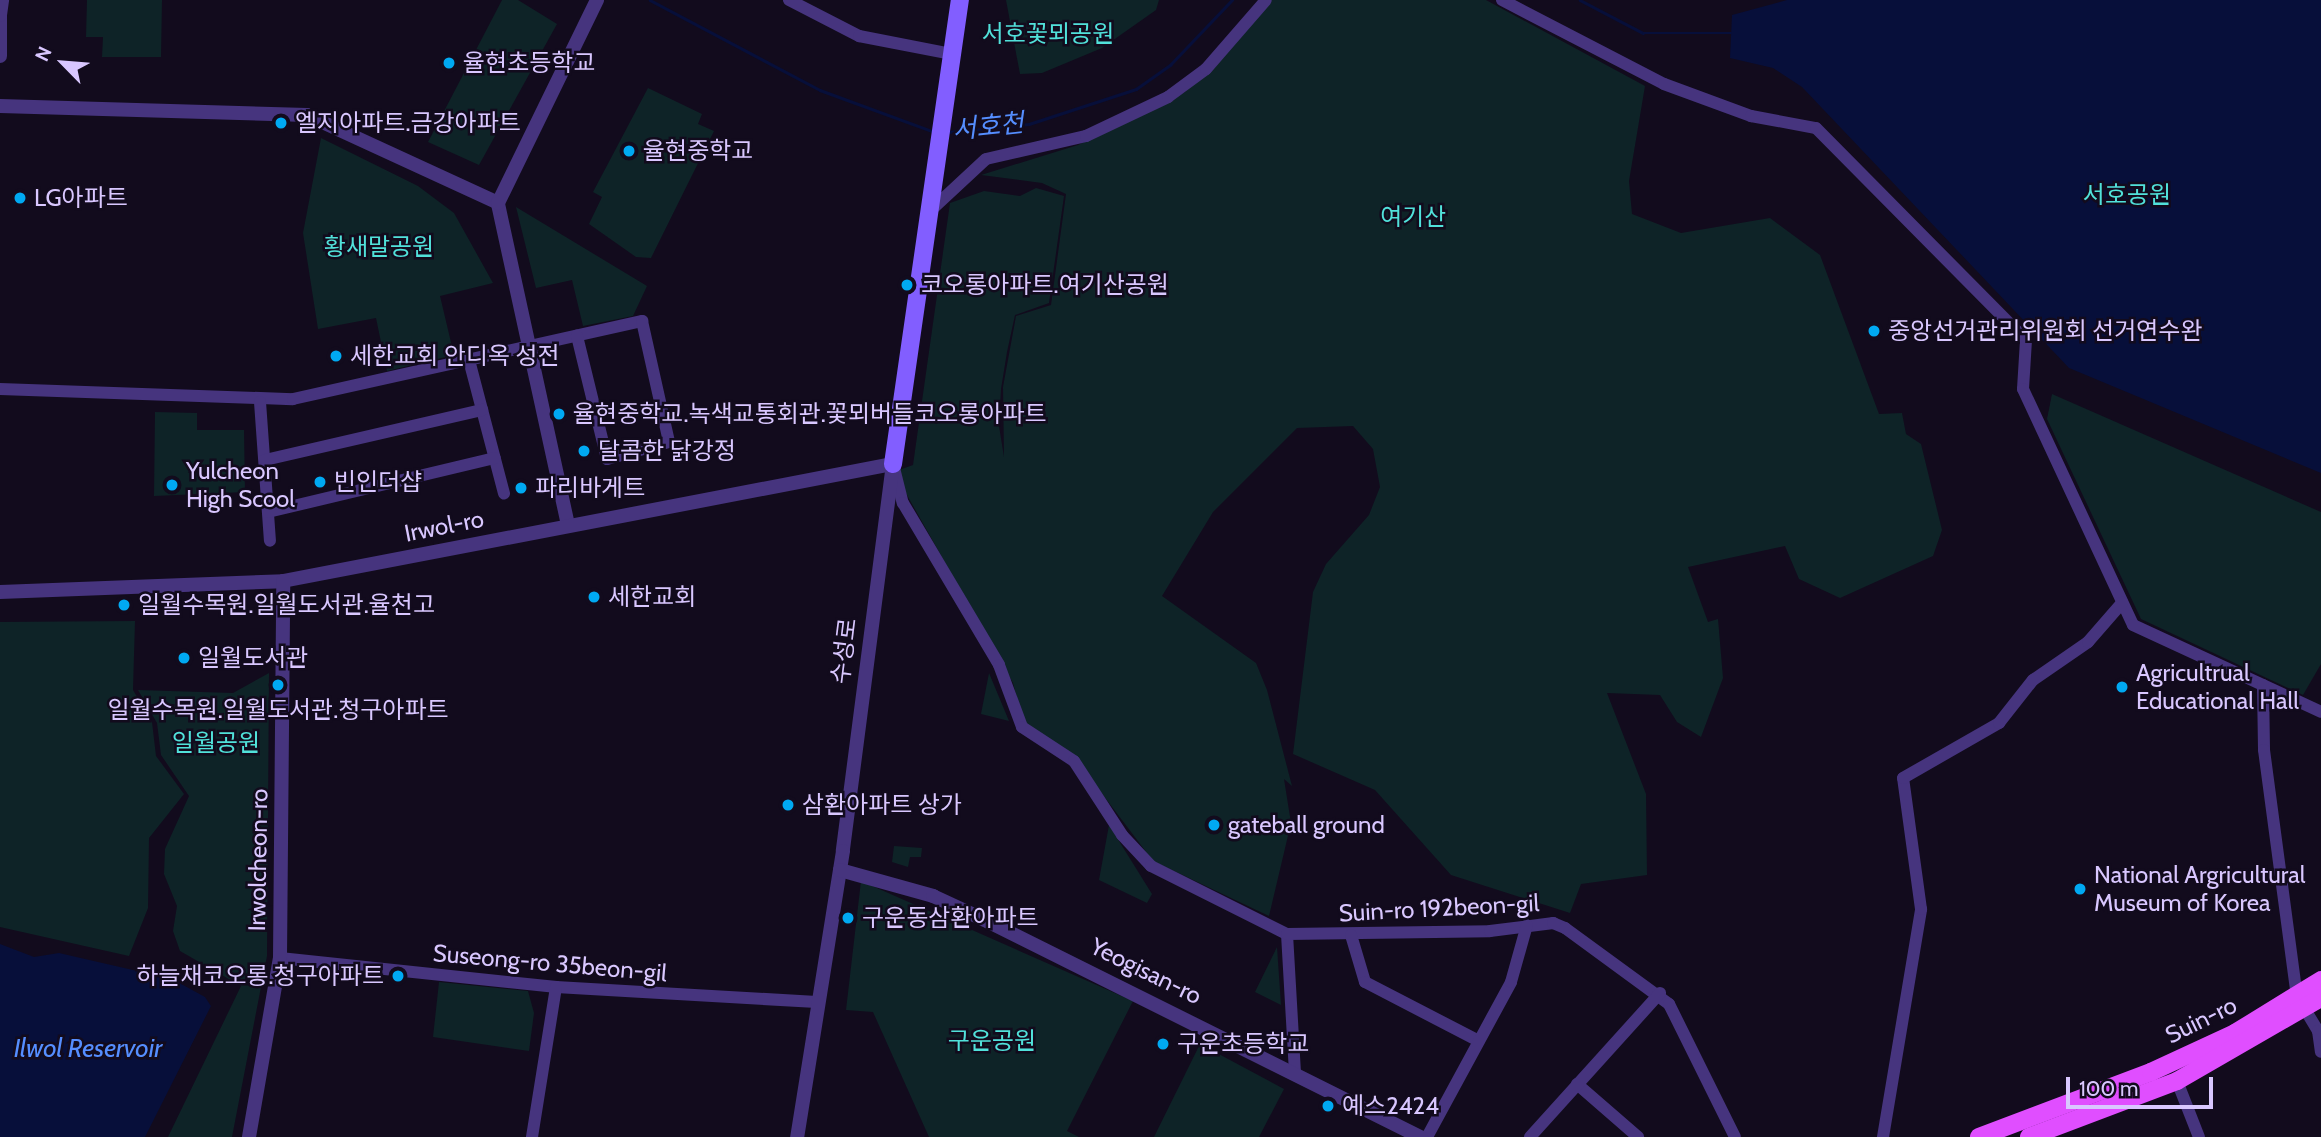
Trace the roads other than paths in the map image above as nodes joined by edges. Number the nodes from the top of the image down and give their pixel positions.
1 (2, 0) edge
2 (597, 0) edge
3 (789, 0) edge
4 (960, 0) edge
5 (1266, 0) edge
6 (1502, 0) edge
7 (0, 15) edge
8 (952, 54) junction
9 (0, 56) edge
10 (0, 106) edge
11 (498, 203) junction
12 (930, 212) junction
13 (577, 336) junction
14 (529, 346) junction
15 (469, 360) junction
16 (0, 389) edge
17 (260, 402) junction
18 (482, 410) junction
19 (495, 458) junction
20 (265, 460) junction
21 (893, 464) junction
22 (504, 493) dead end
23 (268, 512) junction
24 (568, 525) junction
25 (270, 541) dead end
26 (283, 581) junction
27 (0, 592) edge
28 (2122, 603) junction
29 (2263, 685) junction
30 (2321, 712) edge
31 (841, 870) junction
32 (1527, 925) junction
33 (1287, 934) junction
34 (1351, 935) junction
35 (280, 958) junction
36 (2321, 980) edge
37 (556, 987) junction
38 (1660, 993) junction
39 (2308, 1001) edge
40 (817, 1002) junction
41 (1479, 1041) junction
42 (2321, 1052) edge
43 (1295, 1072) junction
44 (2177, 1081) junction
45 (1577, 1084) junction
46 (249, 1137) edge
47 (532, 1137) edge
48 (797, 1137) edge
49 (1421, 1137) edge
50 (1427, 1137) edge
51 (1530, 1137) edge
52 (1638, 1137) edge
53 (1735, 1137) edge
54 (1883, 1137) edge
55 (1979, 1137) edge
56 (2029, 1137) edge
57 (2199, 1137) edge

1 - 7 street
2 - 11 street
3 - 8 street
4 - 8 main road
5 - 12 street
6 - 28 street
7 - 9 street
8 - 12 main road, 수성로
10 - 11 street
11 - 14 street
12 - 21 main road, 수성로
13 - 13 street
13 - 14 street
14 - 15 street
14 - 24 street
15 - 17 street
15 - 18 street
16 - 17 street
17 - 20 street
18 - 19 street
18 - 20 street
19 - 22 street
19 - 23 street
20 - 23 street
21 - 24 street, Irwol-ro
21 - 31 street, 수성로
21 - 33 street
23 - 25 street
24 - 26 street, Irwol-ro
26 - 27 street, Irwol-ro
26 - 35 street, Irwolcheon-ro
28 - 29 street
28 - 54 street
29 - 30 street
29 - 39 street
31 - 40 street, 수성로
31 - 43 street, Yeogisan-ro
32 - 34 street, Suin-ro 192beon-gil
32 - 38 street, Suin-ro 192beon-gil
32 - 41 street
33 - 34 street, Suin-ro 192beon-gil
33 - 43 street
34 - 41 street
35 - 37 street, Suseong-ro 35beon-gil
35 - 46 street, Irwolcheon-ro
36 - 39 main road, Suin-ro
37 - 40 street, Suseong-ro 35beon-gil
37 - 47 street
38 - 45 street
38 - 53 street, Suin-ro 192beon-gil
39 - 42 street
39 - 44 main road, Suin-ro
39 - 55 main road, Suin-ro
40 - 48 street, 수성로
41 - 50 street
43 - 49 street, Yeogisan-ro
44 - 56 main road, Suin-ro
44 - 57 street
45 - 51 street
45 - 52 street

